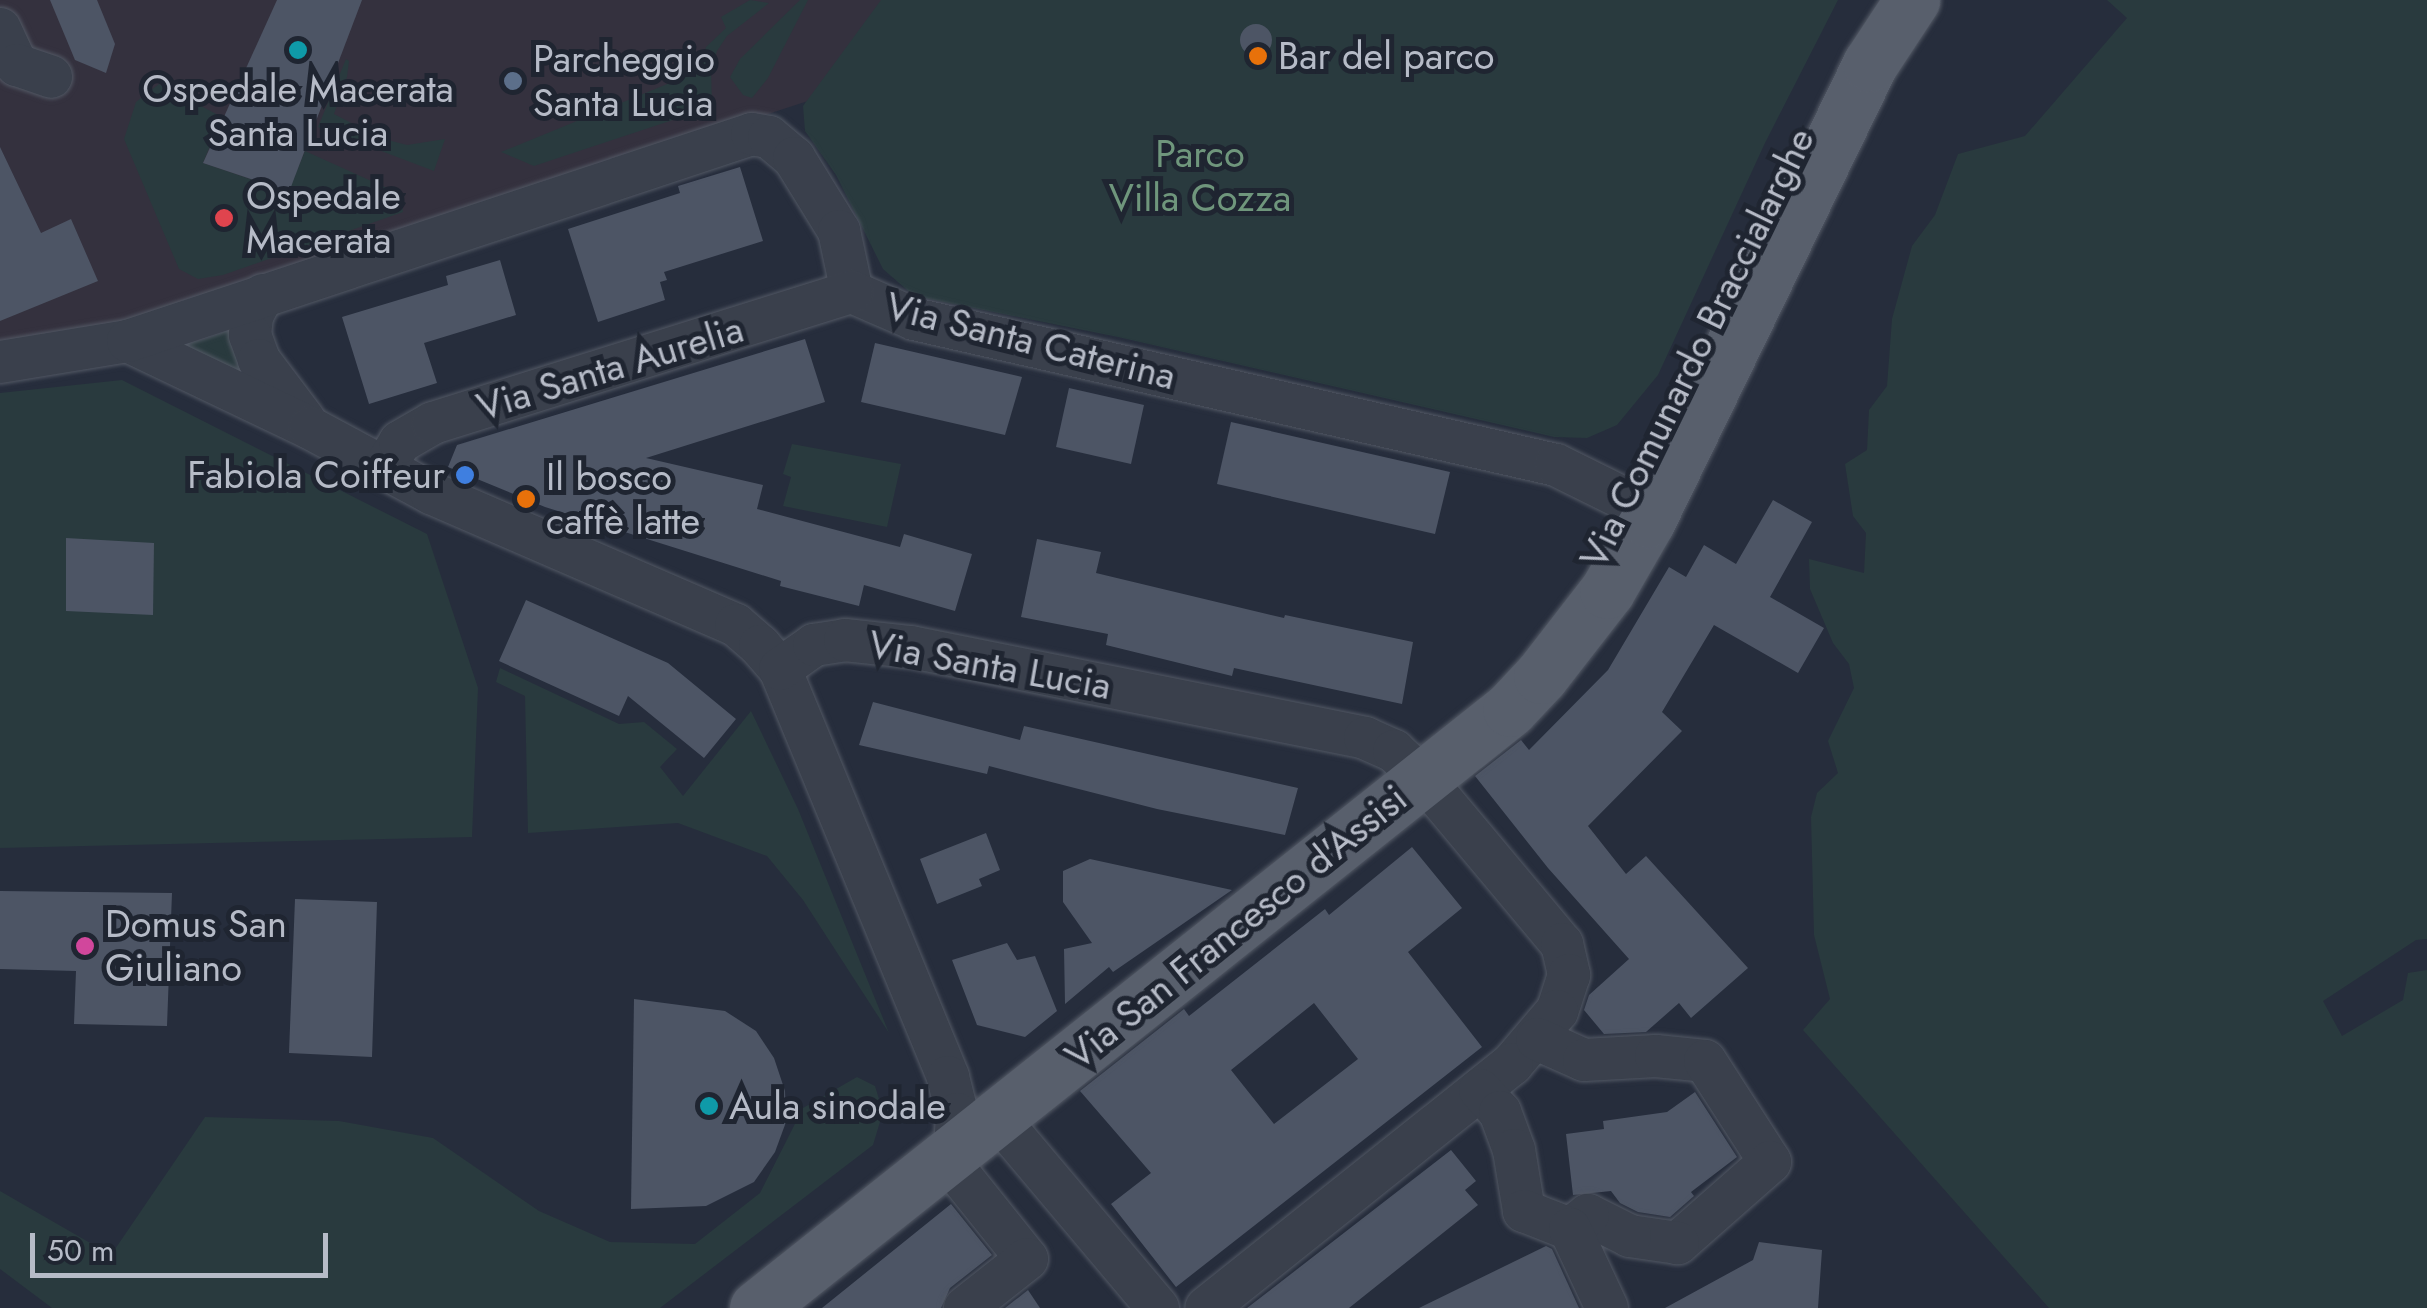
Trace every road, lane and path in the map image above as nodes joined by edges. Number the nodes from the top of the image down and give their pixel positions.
1 (1880, 0) edge
2 (1912, 0) edge
3 (0, 29) edge
4 (51, 77) dead end
5 (852, 292) junction
6 (264, 295) junction
7 (128, 341) junction
8 (0, 362) edge
9 (310, 428) junction
10 (385, 467) junction
11 (1645, 498) junction
12 (780, 669) junction
13 (1423, 778) junction
14 (1537, 1039) junction
15 (1480, 1090) junction
16 (966, 1142) junction
17 (1570, 1229) junction
18 (757, 1308) edge
19 (965, 1308) edge
20 (1158, 1308) edge
21 (1206, 1308) edge
22 (1607, 1308) edge

1 - 11 main road, Via Comunardo Braccialarghe
2 - 11 main road, Via Comunardo Braccialarghe
3 - 4 street
5 - 6 street, Via Santa Caterina
5 - 10 street, Via Santa Aurelia
5 - 11 street, Via Santa Caterina
6 - 7 street, Via Santa Caterina
6 - 9 street
7 - 8 street
7 - 9 street
9 - 10 street
10 - 12 street
11 - 13 main road, Via Comunardo Braccialarghe
11 - 13 main road, Via San Francesco d'Assisi
12 - 13 street, Via Santa Lucia
12 - 16 street
13 - 14 street, Via Santa Lucia
13 - 16 main road, Via San Francesco d'Assisi
14 - 15 street, Via Santa Lucia
14 - 17 street
15 - 17 street
15 - 21 street, Via Santa Lucia
16 - 18 main road, Via San Francesco d'Assisi
16 - 19 street
16 - 20 street
17 - 22 street

